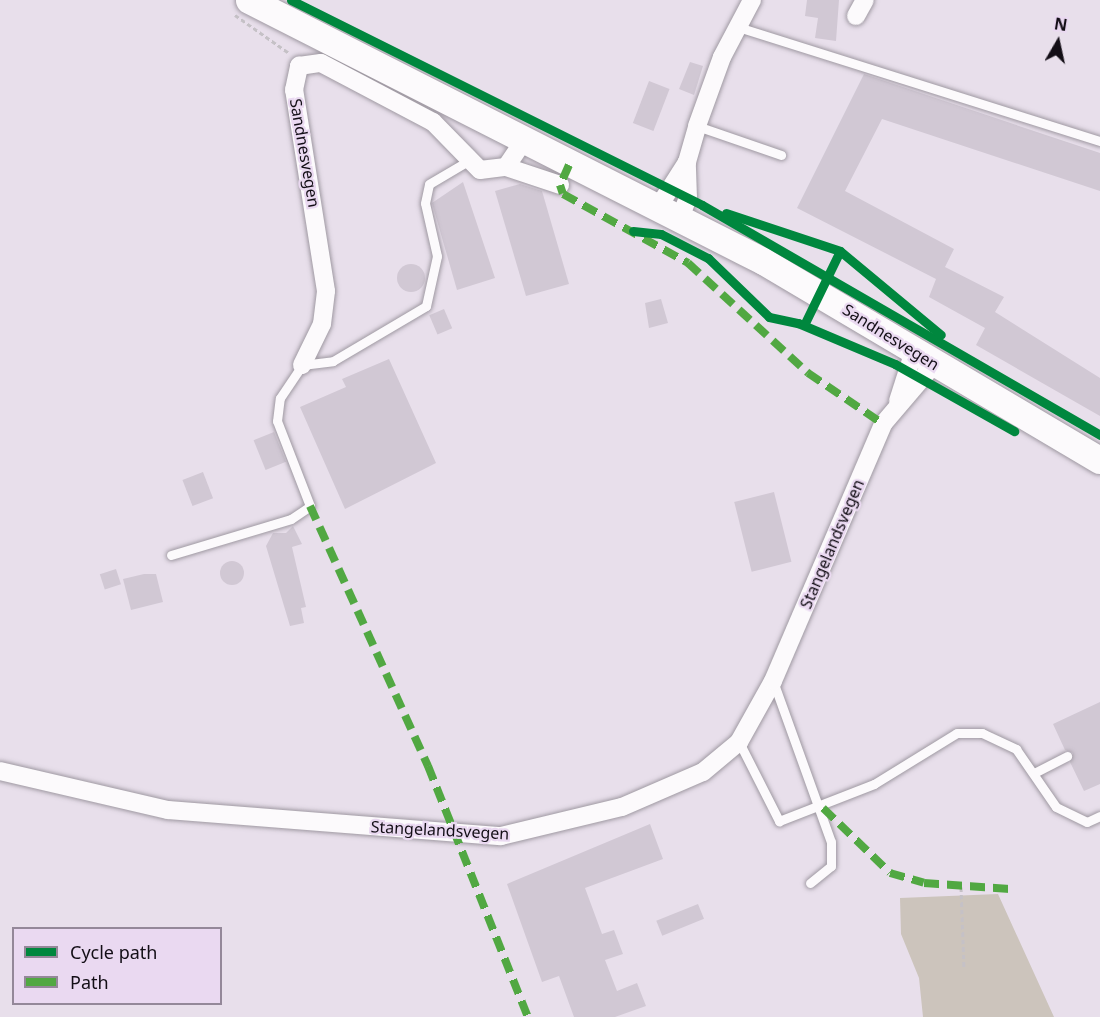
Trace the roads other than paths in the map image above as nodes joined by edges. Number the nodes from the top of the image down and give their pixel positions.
1 (752, 0) edge
2 (244, 3) edge
3 (738, 27) junction
4 (698, 126) junction
5 (1100, 141) edge
6 (522, 143) junction
7 (781, 156) dead end
8 (468, 161) junction
9 (687, 162) junction
10 (506, 167) junction
11 (560, 185) dead end
12 (668, 214) junction
13 (924, 357) junction
14 (302, 365) junction
15 (1100, 460) edge
16 (171, 555) dead end
17 (773, 681) junction
18 (739, 742) junction
19 (1067, 756) dead end
20 (0, 771) edge
21 (1036, 772) junction
22 (823, 808) junction
23 (1100, 816) edge
24 (810, 883) dead end

1 - 3 street
2 - 6 main road, Sandnesvegen
3 - 4 street
3 - 5 lane
4 - 7 lane
4 - 9 street
6 - 10 street
6 - 12 main road, Sandnesvegen
8 - 10 street
8 - 14 lane
8 - 14 street, Sandnesvegen
9 - 12 street
9 - 12 street
10 - 11 street
12 - 13 main road, Sandnesvegen
13 - 15 main road, Sandnesvegen
13 - 17 street, Stangelandsvegen
14 - 16 lane
17 - 18 street, Stangelandsvegen
17 - 22 lane
18 - 20 street, Stangelandsvegen
18 - 22 lane
19 - 21 lane
21 - 22 lane
21 - 23 lane
22 - 24 lane

